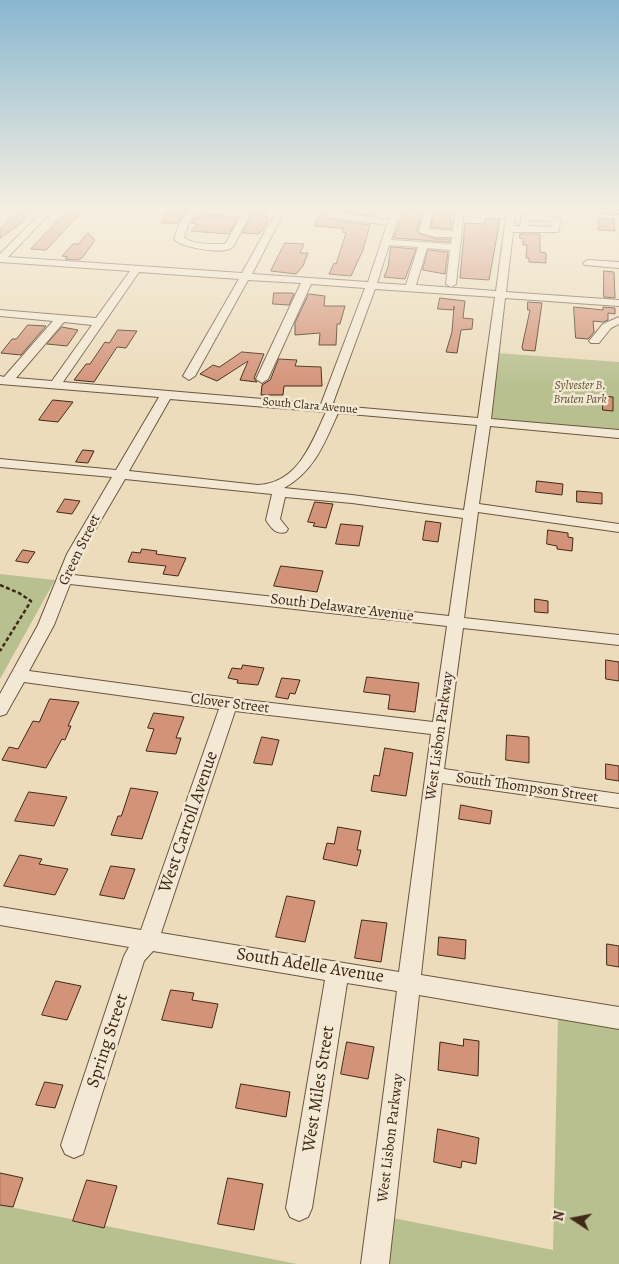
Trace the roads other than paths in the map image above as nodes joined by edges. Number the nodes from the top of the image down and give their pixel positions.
1 (136, 269) edge
2 (150, 269) edge
3 (250, 269) edge
4 (377, 269) edge
5 (415, 269) edge
6 (452, 269) edge
7 (506, 269) edge
8 (246, 276) junction
9 (307, 281) junction
10 (372, 284) junction
11 (451, 284) dead end
12 (410, 287) junction
13 (500, 294) junction
14 (619, 303) edge
15 (0, 313) edge
16 (61, 318) junction
17 (619, 320) edge
18 (100, 322) junction
19 (595, 341) dead end
20 (189, 376) dead end
21 (262, 379) dead end
22 (4, 380) edge
23 (56, 384) junction
24 (167, 394) junction
25 (330, 407) junction
26 (484, 422) junction
27 (619, 434) edge
28 (0, 463) edge
29 (119, 474) junction
30 (273, 490) junction
31 (470, 511) junction
32 (619, 528) edge
33 (282, 529) dead end
34 (64, 579) junction
35 (455, 622) junction
36 (619, 640) edge
37 (20, 676) junction
38 (229, 704) junction
39 (0, 710) edge
40 (441, 729) junction
41 (434, 774) junction
42 (619, 801) edge
43 (0, 916) edge
44 (148, 940) junction
45 (338, 971) junction
46 (410, 983) junction
47 (619, 1018) edge
48 (74, 1144) dead end
49 (299, 1208) dead end
50 (375, 1264) edge

1 - 18 street
2 - 8 street
3 - 8 street
4 - 10 street
5 - 12 street
6 - 11 street
7 - 13 street, West Lisbon Parkway
8 - 9 street
8 - 20 street
9 - 10 street
9 - 21 street
10 - 12 street
10 - 25 street
12 - 13 street
13 - 14 street
13 - 26 street, West Lisbon Parkway
15 - 16 street
16 - 18 street
16 - 22 street
17 - 19 street
18 - 23 street
22 - 23 street, South Clara Avenue
23 - 24 street, South Clara Avenue
24 - 25 street, South Clara Avenue
24 - 29 street, Green Street
25 - 26 street, South Clara Avenue
25 - 30 street
26 - 27 street, South Clara Avenue
26 - 31 street, West Lisbon Parkway
28 - 29 street
29 - 30 street
29 - 34 street, Green Street
30 - 31 street
30 - 33 street
31 - 32 street
31 - 35 street, West Lisbon Parkway
34 - 35 street, South Delaware Avenue
34 - 37 street, Green Street
35 - 36 street, South Delaware Avenue
35 - 40 street, West Lisbon Parkway
37 - 38 street, Clover Street
37 - 39 street, Green Street
38 - 40 street, Clover Street
38 - 44 street, West Carroll Avenue
40 - 41 street, West Lisbon Parkway
41 - 42 street, South Thompson Street
41 - 46 street, West Lisbon Parkway
43 - 44 street, South Adelle Avenue
44 - 45 street, South Adelle Avenue
44 - 48 street, Spring Street
45 - 46 street, South Adelle Avenue
45 - 49 street, West Miles Street
46 - 47 street, South Adelle Avenue
46 - 50 street, West Lisbon Parkway

